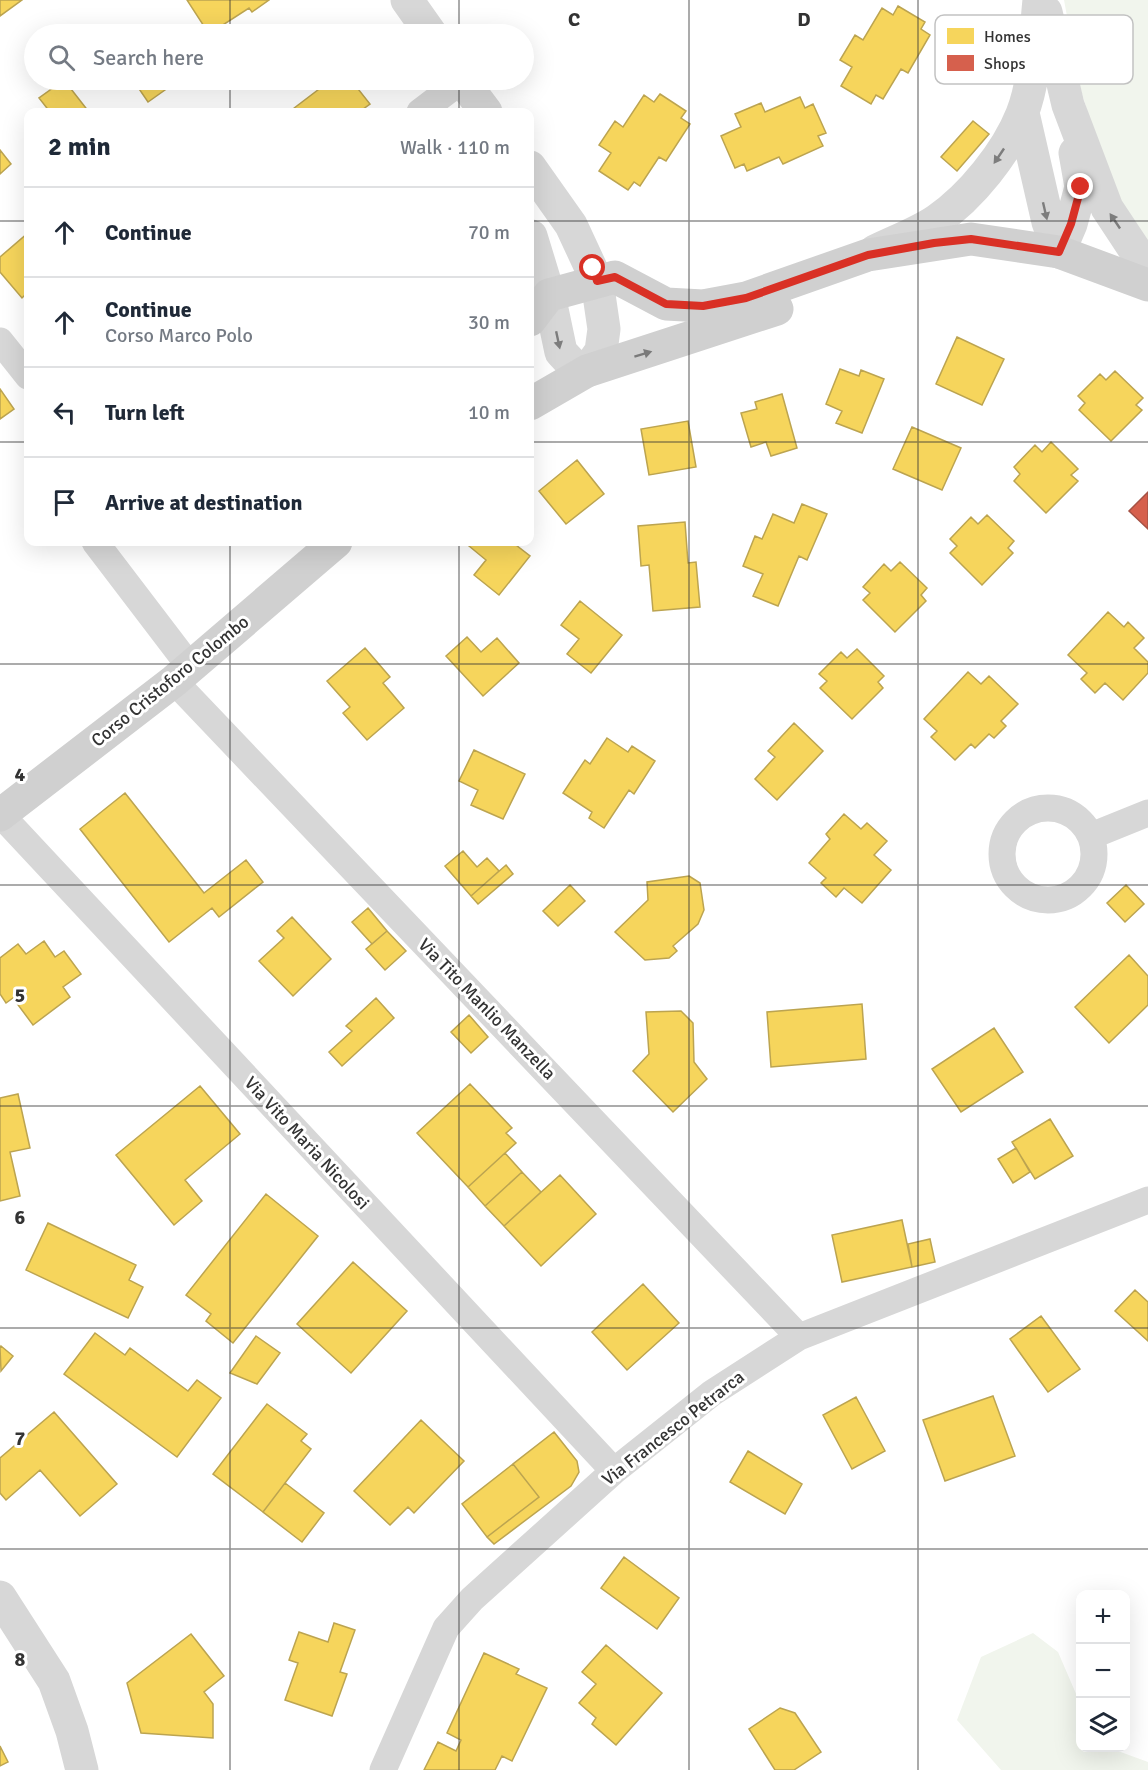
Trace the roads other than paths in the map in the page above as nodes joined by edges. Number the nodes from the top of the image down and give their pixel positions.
1 (407, 0) edge
2 (1041, 0) edge
3 (1039, 15) edge
4 (1045, 15) edge
5 (424, 24) edge
6 (1029, 84) edge
7 (1063, 84) edge
8 (474, 98) edge
9 (1068, 105) junction
10 (435, 108) edge
11 (1023, 113) junction
12 (534, 173) edge
13 (934, 243) junction
14 (1059, 252) junction
15 (868, 255) junction
16 (1148, 270) edge
17 (534, 278) edge
18 (606, 279) junction
19 (1148, 285) edge
20 (537, 311) edge
21 (0, 341) edge
22 (587, 370) junction
23 (24, 371) edge
24 (534, 402) edge
25 (98, 546) edge
26 (331, 546) edge
27 (183, 675) junction
28 (1148, 813) edge
29 (1, 815) edge
30 (1091, 836) dead end
31 (1148, 1200) edge
32 (799, 1337) junction
33 (614, 1471) junction
34 (0, 1598) edge
35 (82, 1770) edge
36 (383, 1770) edge

1 - 5 street
2 - 3 street
2 - 4 street
6 - 11 street
7 - 9 street
8 - 10 street
9 - 14 street
16 -> 9 street
11 -> 14 street
11 -> 15 street
12 - 18 street
13 - 14 main road
13 - 15 main road
22 -> 13 main road
14 - 19 main road
15 - 18 main road
17 - 20 street
18 - 20 main road
18 - 22 street
20 -> 22 street
21 - 23 street
22 - 24 main road
25 - 27 street, Via Tito Manlio Manzella
26 - 27 main road, Corso Cristoforo Colombo
27 - 29 main road, Corso Cristoforo Colombo
27 - 32 street, Via Tito Manlio Manzella
28 - 30 street
29 - 33 street, Via Vito Maria Nicolosi
31 - 32 street, Via Francesco Petrarca
32 - 33 street, Via Francesco Petrarca
33 - 36 street, Via Francesco Petrarca
34 - 35 street

